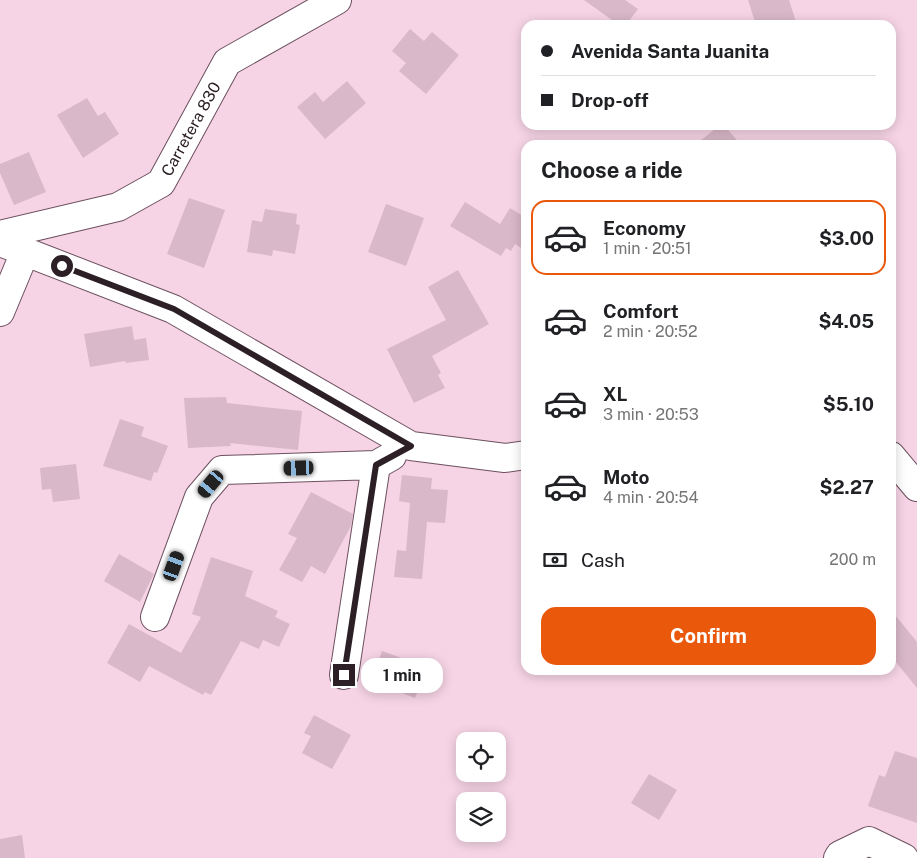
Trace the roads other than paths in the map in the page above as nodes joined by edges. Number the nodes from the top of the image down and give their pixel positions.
1 (337, 0) edge
2 (0, 235) edge
3 (12, 247) edge
4 (0, 312) edge
5 (411, 446) junction
6 (521, 456) edge
7 (896, 462) edge
8 (376, 465) junction
9 (917, 487) edge
10 (155, 617) dead end
11 (344, 675) dead end
12 (838, 858) edge
13 (904, 858) edge

1 - 2 street, Carretera 830
3 - 4 street
3 - 5 street
5 - 6 street
5 - 8 street
7 - 9 street
8 - 10 street
8 - 11 street
12 - 13 street

